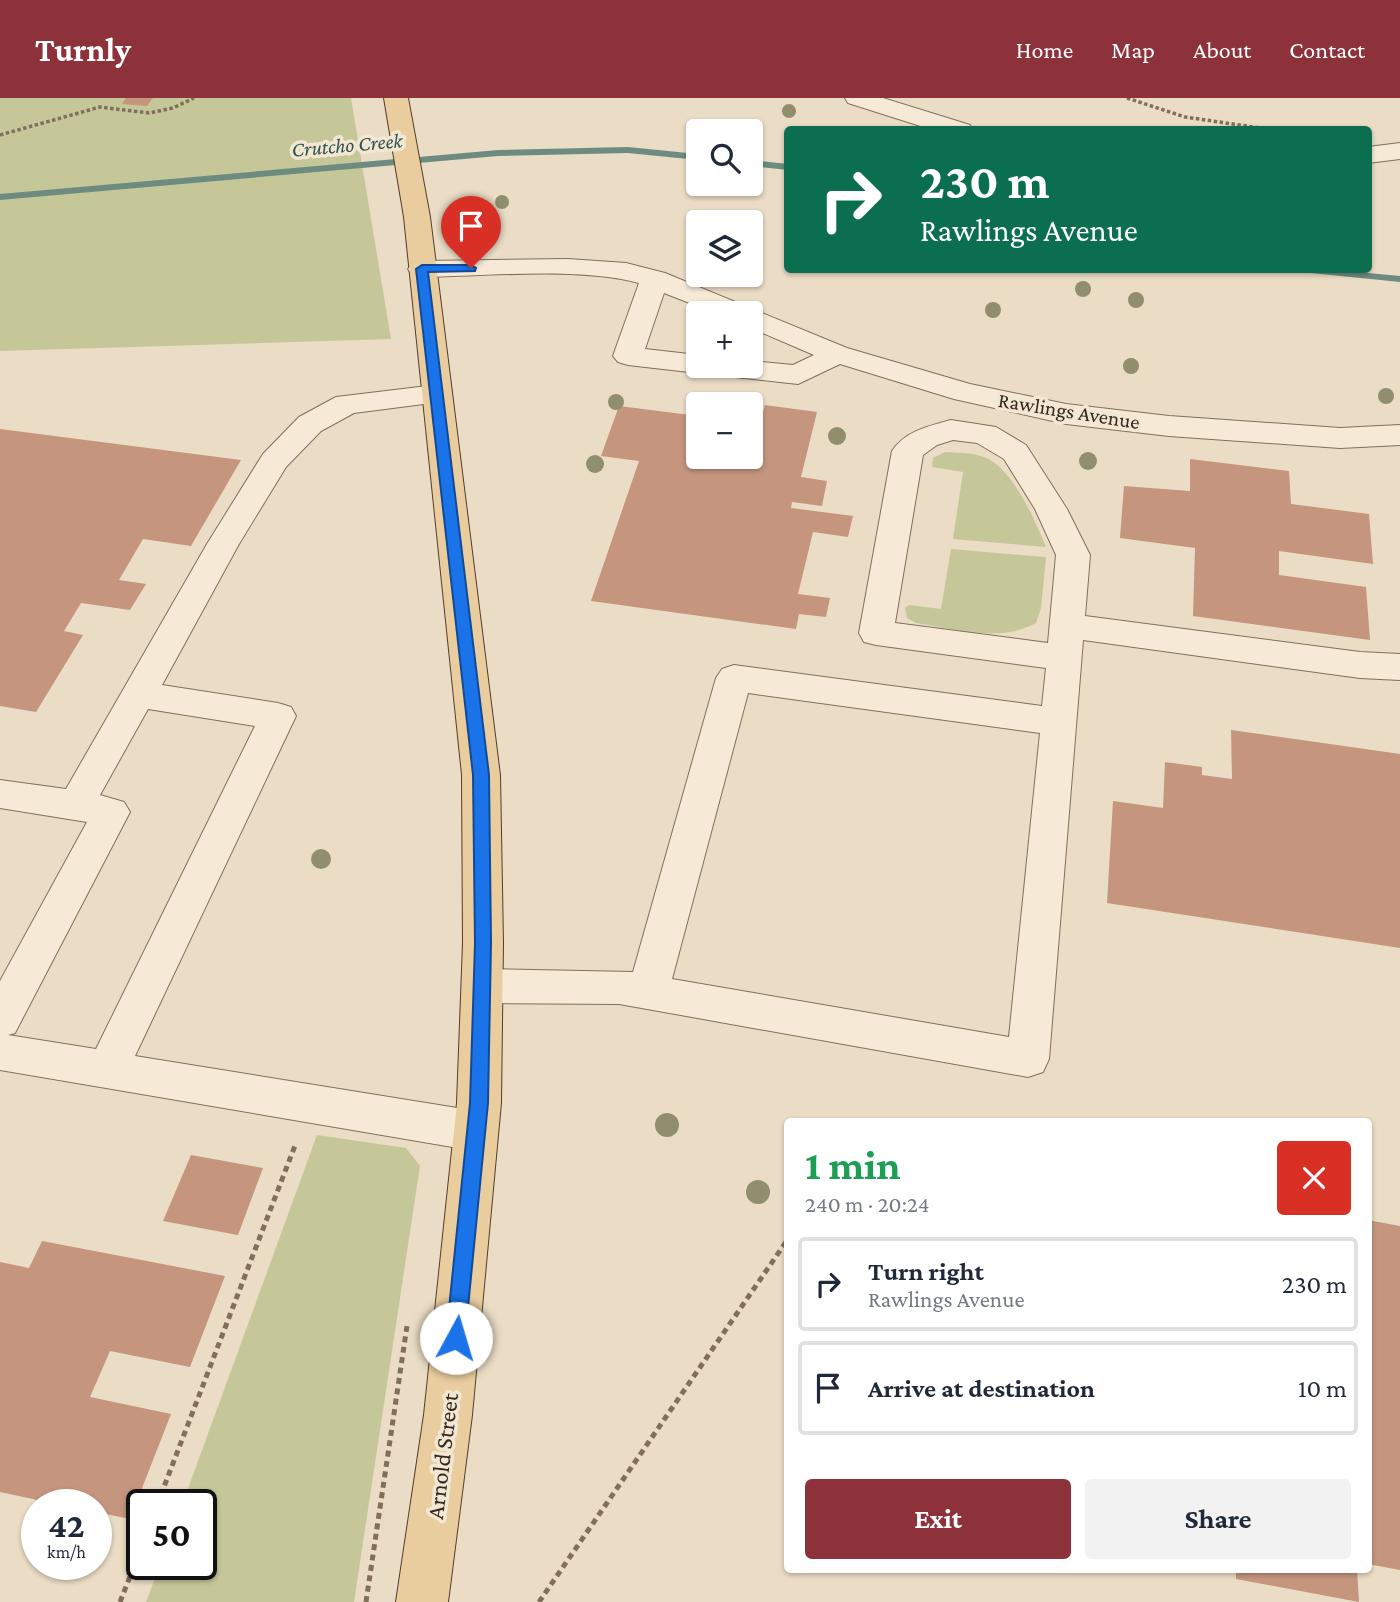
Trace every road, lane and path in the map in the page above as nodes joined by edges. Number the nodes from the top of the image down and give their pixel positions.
1 (194, 98) edge
2 (1127, 98) edge
3 (872, 100) edge
4 (397, 104) edge
5 (949, 126) edge
6 (1247, 126) edge
7 (0, 135) edge
8 (1400, 151) edge
9 (1372, 154) edge
10 (422, 269) junction
11 (655, 279) junction
12 (709, 301) edge
13 (763, 323) edge
14 (837, 354) junction
15 (686, 363) edge
16 (763, 371) edge
17 (436, 394) junction
18 (998, 399) junction
19 (985, 434) junction
20 (1400, 435) edge
21 (1067, 642) junction
22 (1400, 667) edge
23 (138, 694) junction
24 (1059, 722) junction
25 (0, 794) edge
26 (76, 805) junction
27 (482, 986) junction
28 (648, 992) junction
29 (0, 1020) edge
30 (0, 1052) edge
31 (107, 1071) junction
32 (311, 1104) junction
33 (476, 1131) junction
34 (784, 1245) edge
35 (408, 1315) dead end
36 (163, 1489) edge
37 (129, 1580) edge
38 (120, 1602) edge
39 (366, 1602) edge
40 (422, 1602) edge
41 (539, 1602) edge

1 - 7 path
2 - 6 path
3 - 5 street
4 - 10 main road, Arnold Street
8 - 9 street
10 - 11 street
10 - 17 main road, Arnold Street
11 - 12 street
11 - 15 street
13 - 14 street, Rawlings Avenue
14 - 16 street
14 - 18 street, Rawlings Avenue
17 - 23 street
17 - 27 main road, Arnold Street
18 - 19 street
18 - 20 street, Rawlings Avenue
19 - 21 street
19 - 21 street
21 - 22 street
21 - 24 street
23 - 26 street
23 - 31 street
24 - 28 street
24 - 28 street
25 - 26 street
26 - 29 street
27 - 28 street
27 - 33 main road, Arnold Street
30 - 31 street
31 - 32 street
32 - 33 street
32 - 36 path
33 - 40 main road, Arnold Street
34 - 41 path
35 - 39 path
37 - 38 path

